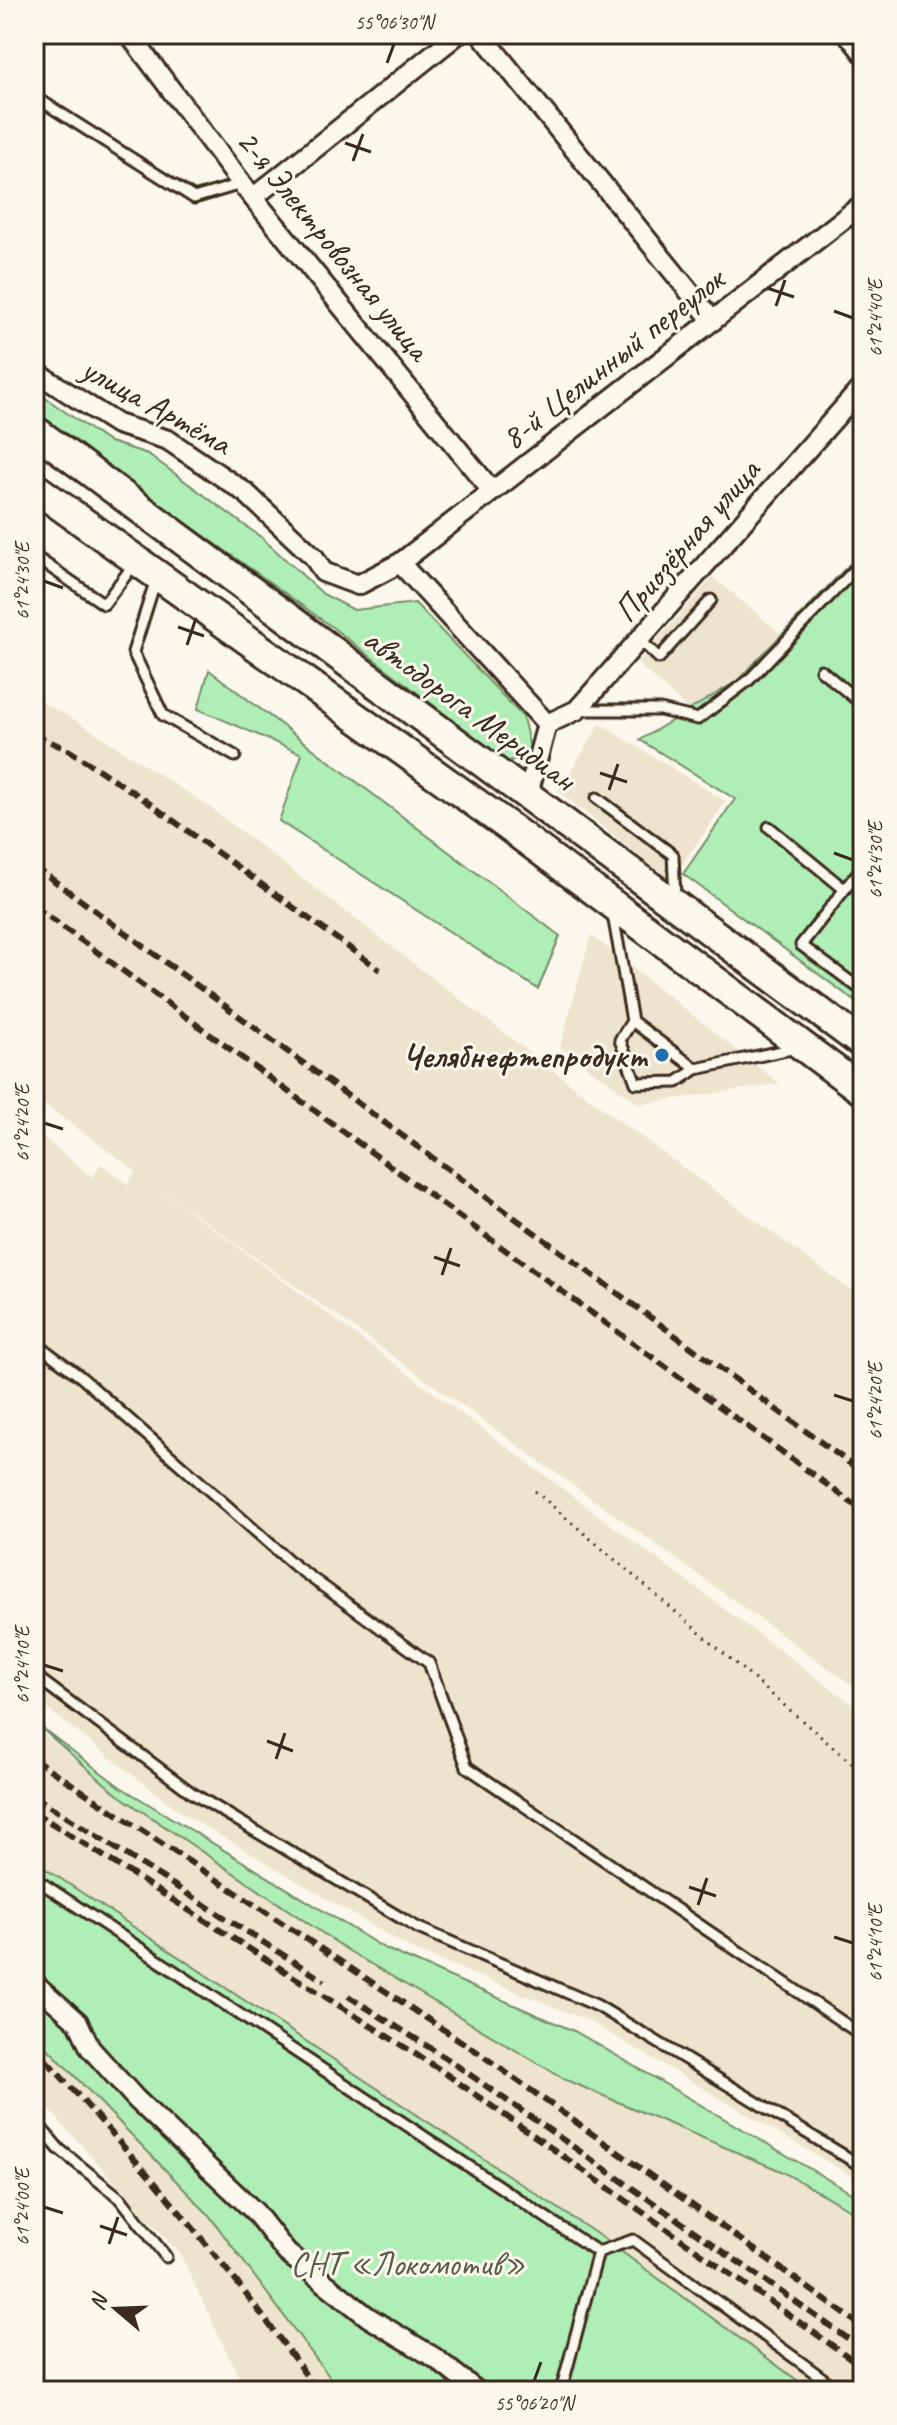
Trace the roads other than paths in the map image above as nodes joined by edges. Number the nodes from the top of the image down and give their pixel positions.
1 (129, 34) edge
2 (428, 34) edge
3 (458, 34) edge
4 (481, 34) edge
5 (848, 34) edge
6 (440, 50) junction
7 (863, 53) edge
8 (43, 102) dead end
9 (248, 190) junction
10 (863, 204) edge
11 (713, 321) junction
12 (34, 371) edge
13 (863, 386) edge
14 (34, 430) edge
15 (35, 488) edge
16 (492, 491) junction
17 (34, 556) edge
18 (863, 561) edge
19 (400, 563) junction
20 (147, 568) junction
21 (711, 600) dead end
22 (641, 641) junction
23 (821, 670) dead end
24 (863, 705) edge
25 (577, 710) junction
26 (547, 724) junction
27 (235, 756) dead end
28 (528, 794) junction
29 (597, 798) dead end
30 (505, 824) junction
31 (769, 827) dead end
32 (863, 866) edge
33 (844, 889) junction
34 (611, 903) junction
35 (676, 905) junction
36 (863, 991) edge
37 (632, 1021) junction
38 (863, 1044) edge
39 (803, 1046) junction
40 (696, 1069) junction
41 (863, 1091) edge
42 (34, 1342) edge
43 (34, 1675) edge
44 (34, 1878) edge
45 (34, 1983) edge
46 (863, 2036) edge
47 (34, 2120) edge
48 (863, 2167) edge
49 (598, 2252) junction
50 (166, 2257) dead end
51 (477, 2391) edge
52 (561, 2391) edge
53 (840, 2391) edge

1 - 9 street, 2-я Электровозная улица
2 - 6 street
3 - 6 street
4 - 11 street
5 - 7 street
6 - 9 street
8 - 9 lane
9 - 16 street, 2-я Электровозная улица
10 - 11 street, 8-й Целинный переулок
11 - 16 street, 8-й Целинный переулок
12 - 19 street, улица Артёма
13 - 22 street, Приозёрная улица
14 - 28 main road, автодорога Меридиан
15 - 20 main road
16 - 19 street, 8-й Целинный переулок
17 - 20 lane
18 - 25 lane
19 - 26 street
20 - 27 lane
20 - 30 main road
21 - 22 lane
22 - 25 street, Приозёрная улица
23 - 24 lane
25 - 26 street, Приозёрная улица
26 - 28 street
28 - 30 main road
28 - 35 main road, автодорога Меридиан
29 - 35 lane
30 - 34 main road
31 - 33 lane
32 - 33 lane
33 - 36 lane
34 - 37 lane
34 - 39 main road
35 - 38 main road, автодорога Меридиан
37 - 40 lane
37 - 40 lane
39 - 40 lane
39 - 41 main road
42 - 46 lane
43 - 48 lane
44 - 49 lane
45 - 51 street
47 - 50 lane
49 - 52 lane
49 - 53 lane

